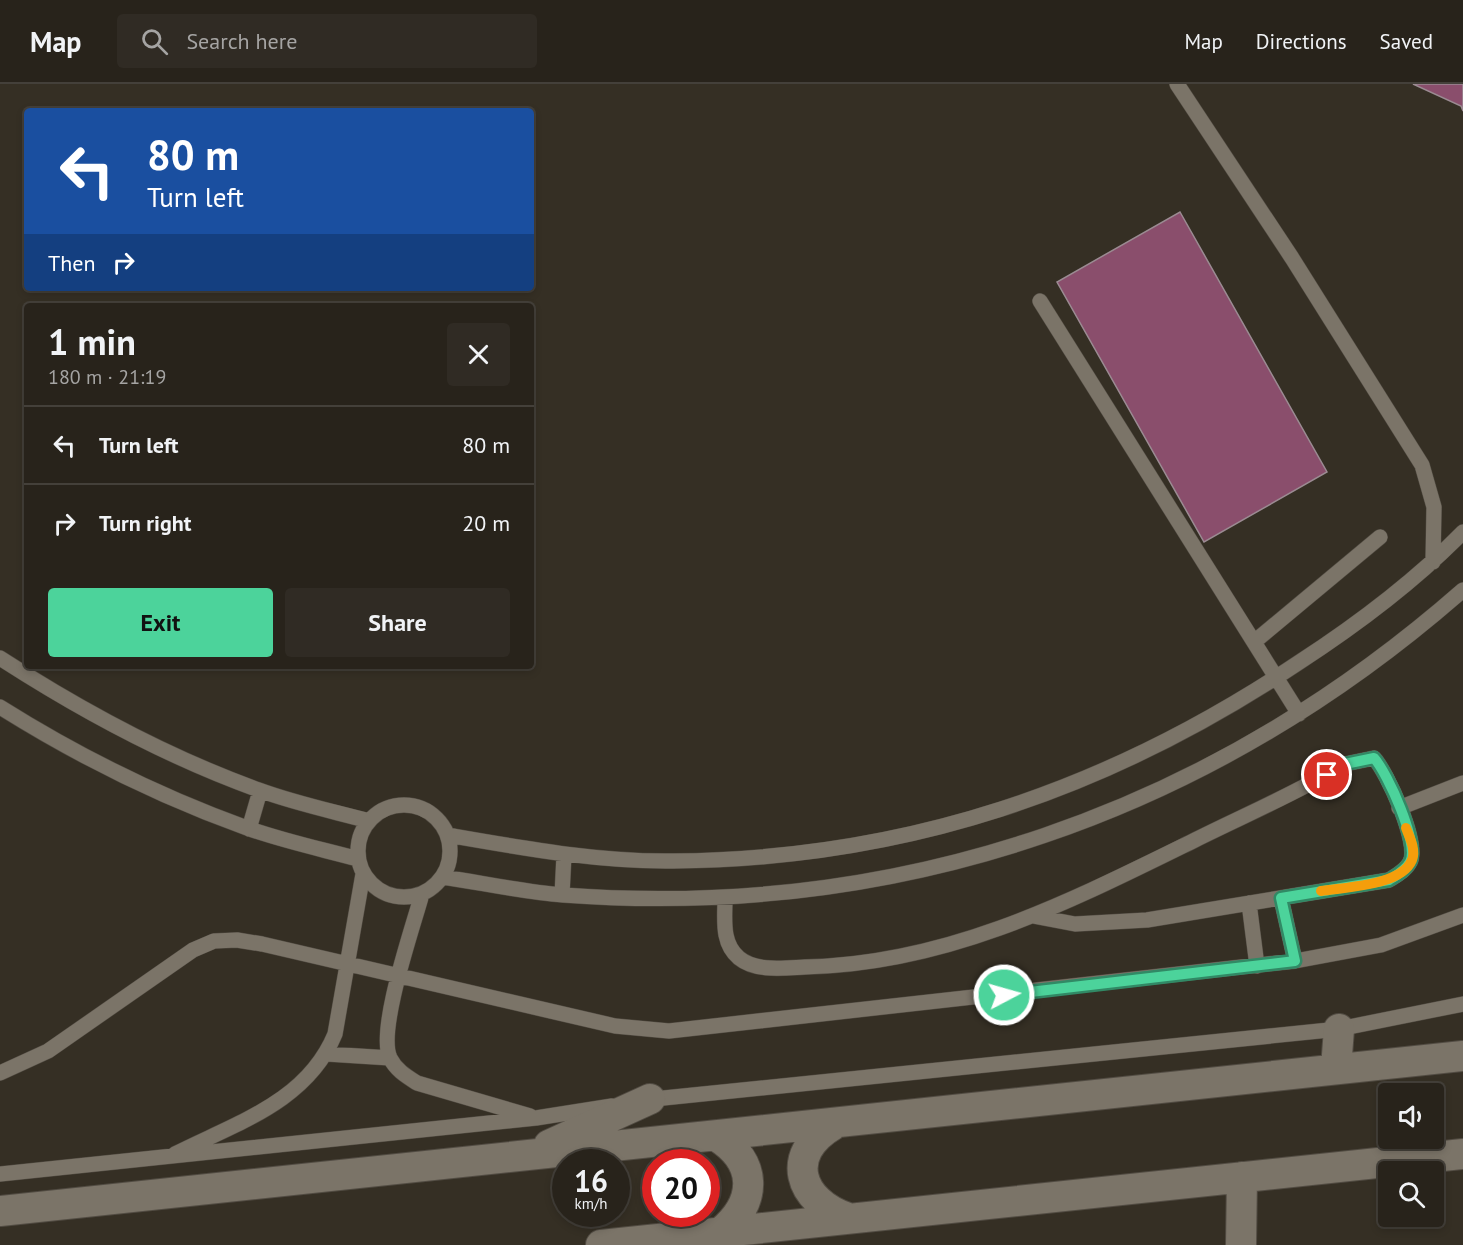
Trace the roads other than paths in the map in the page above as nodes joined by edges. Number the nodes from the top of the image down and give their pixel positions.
1 (1177, 84) edge
2 (1040, 301) dead end
3 (1463, 532) edge
4 (1380, 537) dead end
5 (1433, 562) junction
6 (1463, 590) edge
7 (1254, 642) junction
8 (0, 658) edge
9 (1277, 678) junction
10 (0, 707) edge
11 (1299, 714) junction
12 (1463, 783) edge
13 (260, 791) junction
14 (1399, 808) junction
15 (369, 821) junction
16 (249, 829) junction
17 (447, 835) junction
18 (564, 855) junction
19 (360, 867) junction
20 (443, 876) junction
21 (422, 894) junction
22 (562, 895) junction
23 (725, 898) junction
24 (1281, 898) junction
25 (1249, 903) junction
26 (1463, 915) edge
27 (1033, 916) junction
28 (1295, 961) junction
29 (349, 964) junction
30 (1257, 966) junction
31 (400, 976) junction
32 (1463, 1004) edge
33 (1339, 1029) junction
34 (327, 1054) junction
35 (1463, 1056) edge
36 (390, 1058) junction
37 (1336, 1068) junction
38 (0, 1074) edge
39 (650, 1099) junction
40 (536, 1118) junction
41 (832, 1125) junction
42 (716, 1136) junction
43 (1463, 1154) edge
44 (525, 1156) junction
45 (165, 1159) junction
46 (0, 1174) edge
47 (1242, 1178) junction
48 (0, 1211) edge
49 (848, 1218) junction
50 (722, 1232) junction
51 (600, 1245) edge
52 (1241, 1245) edge

1 - 5 lane
2 - 7 lane
3 - 5 lane
4 - 7 lane
5 - 9 lane
6 - 11 lane
7 - 9 lane
8 - 13 lane
9 - 11 lane
9 - 18 lane
10 - 16 lane
11 - 23 lane
12 - 14 lane
13 - 15 lane
13 - 16 lane
14 - 24 lane
14 - 27 lane
15 - 17 lane
15 - 19 lane
16 - 19 lane
17 - 18 lane
17 - 20 lane
18 - 22 lane
19 - 21 lane
19 - 29 lane
20 - 21 lane
20 - 22 lane
21 - 31 lane
22 - 23 lane
23 - 27 lane
24 - 25 lane
24 - 28 lane
25 - 27 lane
25 - 30 lane
26 - 28 lane
28 - 30 lane
29 - 31 lane
29 - 34 lane
29 - 38 lane
30 - 31 lane
31 - 36 lane
32 - 33 lane
33 - 37 street
33 - 39 lane
34 - 36 lane
34 - 45 lane
35 - 37 street
36 - 40 lane
37 - 41 street
39 - 40 lane
39 - 44 street
40 - 45 lane
41 - 42 street
41 - 49 street
42 - 44 street
42 - 50 street
43 - 47 street
44 - 48 street
45 - 46 lane
47 - 49 street
47 - 52 street
49 - 50 street
50 - 51 street

